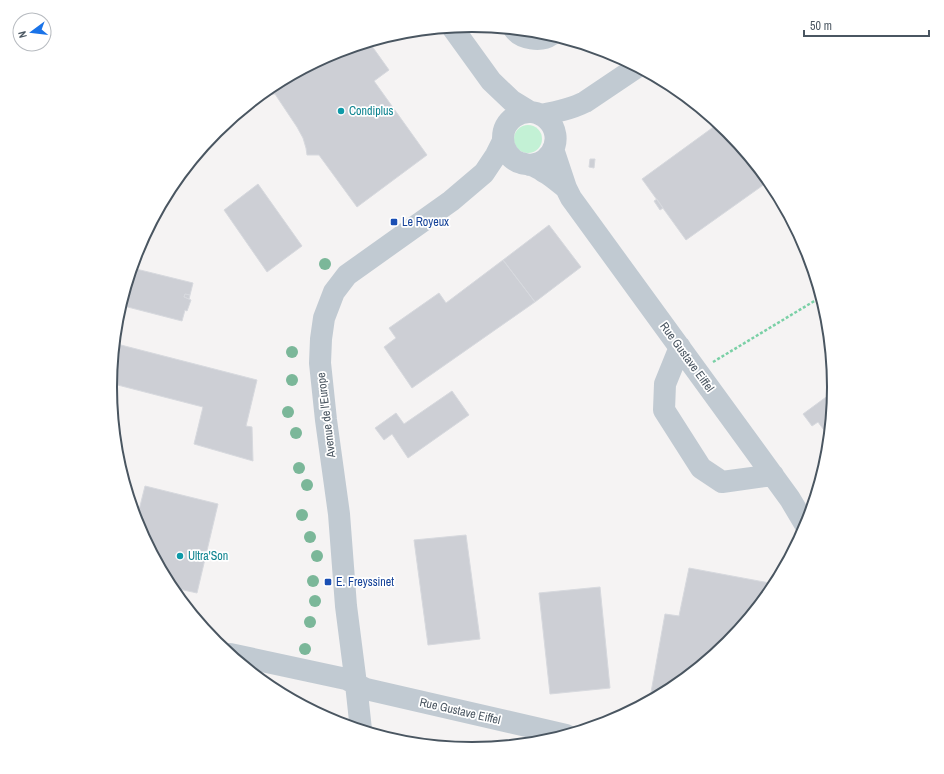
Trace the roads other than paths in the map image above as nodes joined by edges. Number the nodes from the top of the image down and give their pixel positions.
1 (456, 33) edge
2 (526, 36) edge
3 (537, 38) edge
4 (632, 70) edge
5 (490, 82) junction
6 (578, 106) junction
7 (536, 113) junction
8 (504, 135) junction
9 (555, 144) junction
10 (524, 163) junction
11 (484, 173) junction
12 (566, 188) junction
13 (680, 347) junction
14 (773, 475) junction
15 (802, 519) edge
16 (241, 656) edge
17 (356, 684) junction
18 (360, 724) edge
19 (554, 732) edge

1 - 5 street
2 - 3 street
4 - 6 street
5 - 7 street
5 - 8 street
6 - 7 street
6 - 9 street
7 - 8 street
7 - 9 street
8 - 10 street
8 - 11 street, Avenue de l'Europe
9 - 10 street
9 - 12 street
10 - 11 street, Avenue de l'Europe
10 - 12 street
11 - 17 street, Avenue de l'Europe
12 - 13 street, Rue Gustave Eiffel
13 - 14 street, Rue Gustave Eiffel
13 - 14 street
14 - 15 street, Rue Gustave Eiffel
16 - 17 street, Rue Gustave Eiffel
17 - 18 street, Avenue de l'Europe
17 - 19 street, Rue Gustave Eiffel

